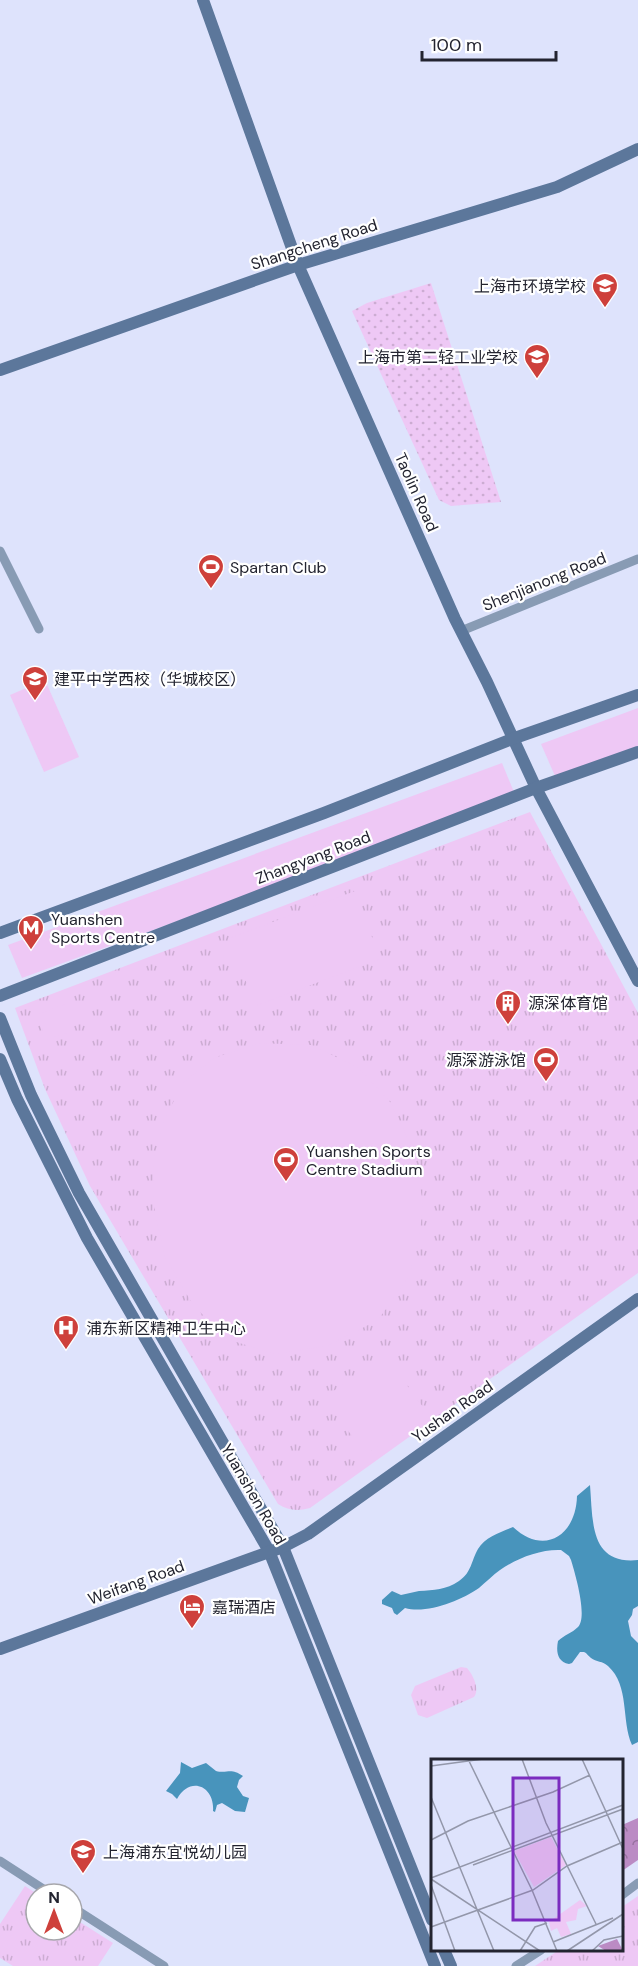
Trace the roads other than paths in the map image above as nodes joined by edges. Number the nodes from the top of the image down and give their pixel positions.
1 (203, 0) edge
2 (638, 149) edge
3 (298, 265) junction
4 (0, 370) edge
5 (0, 551) edge
6 (638, 559) edge
7 (39, 629) dead end
8 (461, 631) junction
9 (638, 695) edge
10 (512, 739) junction
11 (638, 752) edge
12 (536, 788) junction
13 (0, 933) edge
14 (638, 981) edge
15 (0, 996) edge
16 (0, 1018) edge
17 (0, 1059) edge
18 (638, 1299) edge
19 (283, 1547) junction
20 (269, 1551) junction
21 (0, 1649) edge
22 (0, 1861) edge
23 (32, 1882) edge
24 (638, 1883) edge
25 (623, 1894) edge
26 (84, 1915) edge
27 (431, 1917) edge
28 (444, 1951) edge
29 (539, 1951) edge
30 (164, 1966) edge
31 (435, 1966) edge
32 (451, 1966) edge
33 (516, 1966) edge

1 - 3 main road, Taolin Road
2 - 3 main road, Shangcheng Road
3 - 4 main road, Shangcheng Road
3 - 8 main road, Taolin Road
5 - 7 street
6 - 8 street, Shenjianong Road
8 - 10 main road, Taolin Road
9 - 10 main road
10 - 12 main road, Taolin Road
10 - 13 main road
11 - 12 main road, Zhangyang Road
12 - 14 main road, Taolin Road
12 - 15 main road, Zhangyang Road
16 - 19 main road, Yuanshen Road
17 - 20 main road, Yuanshen Road
18 - 19 main road, Yushan Road
19 - 20 main road, Weifang Road
19 - 27 main road, Yuanshen Road
20 - 21 main road, Weifang Road
20 - 31 main road, Yuanshen Road
22 - 23 street
24 - 25 street
26 - 30 street
28 - 32 main road
29 - 33 street

